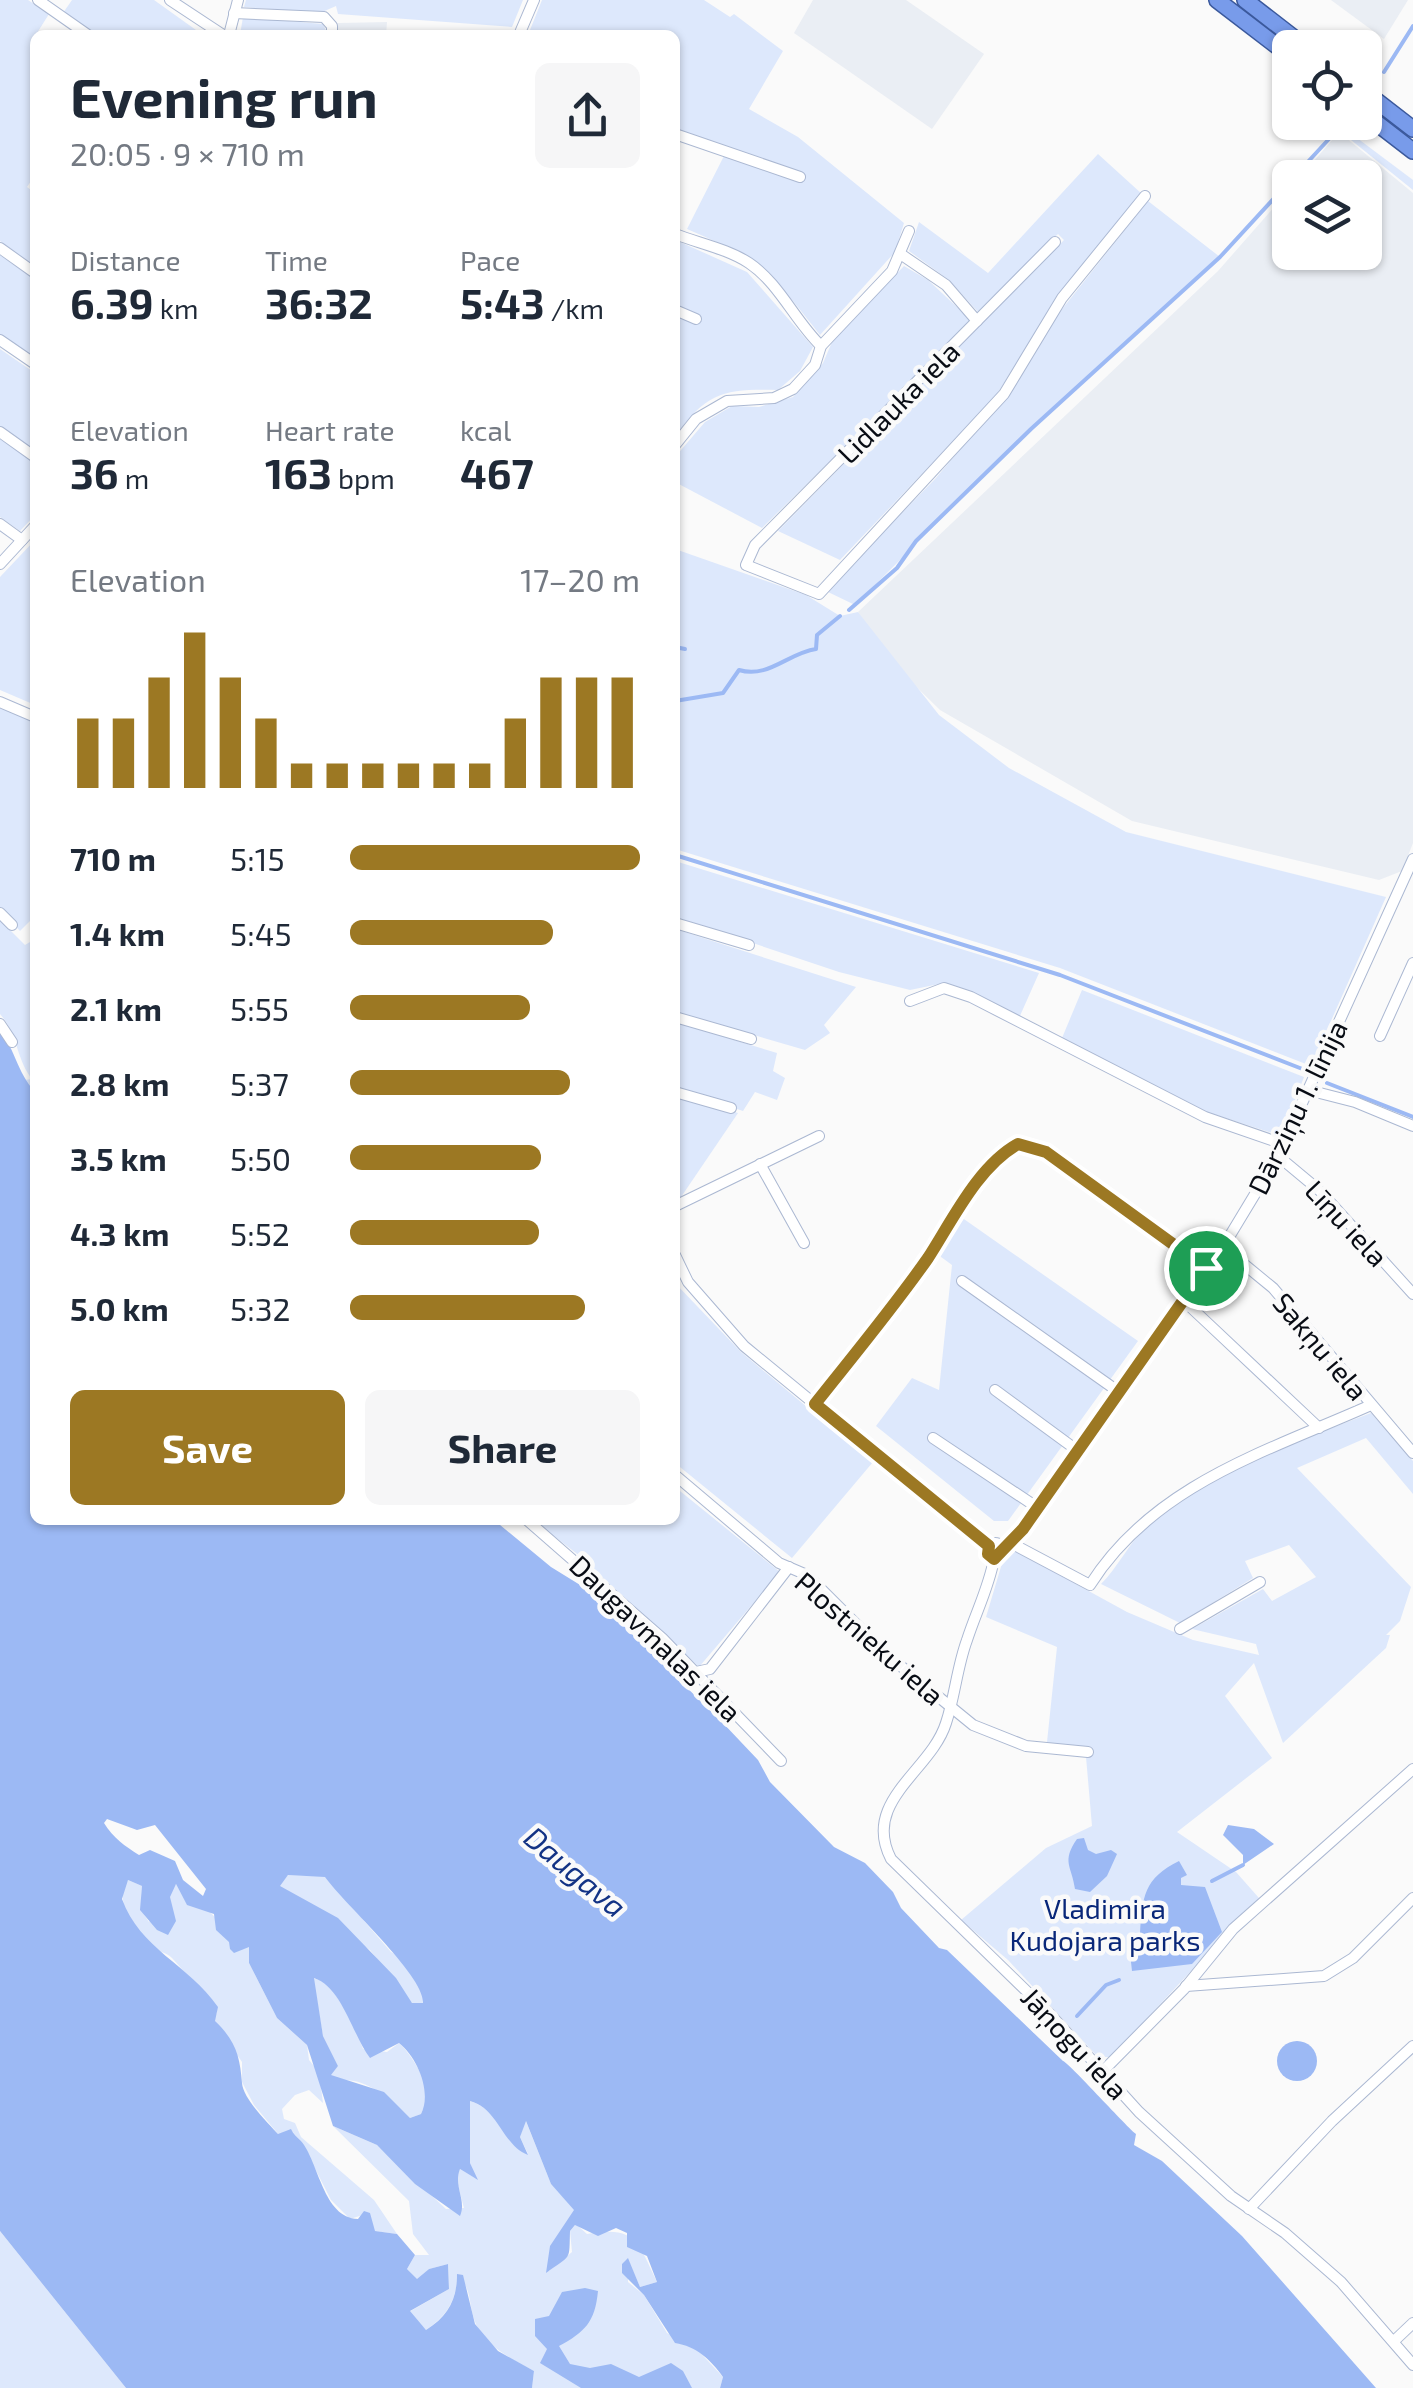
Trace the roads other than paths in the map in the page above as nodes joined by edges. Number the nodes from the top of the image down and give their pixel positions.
1 (38, 0) edge
2 (170, 0) edge
3 (238, 0) edge
4 (534, 0) edge
5 (1217, 0) edge
6 (1245, 0) edge
7 (234, 14) junction
8 (81, 30) edge
9 (218, 30) edge
10 (228, 30) edge
11 (332, 30) edge
12 (520, 30) edge
13 (1284, 30) edge
14 (1272, 42) edge
15 (1382, 105) edge
16 (1382, 127) edge
17 (1413, 130) edge
18 (680, 136) edge
19 (1413, 152) edge
20 (800, 177) dead end
21 (1145, 196) dead end
22 (909, 231) dead end
23 (680, 236) edge
24 (1055, 242) dead end
25 (0, 248) edge
26 (902, 255) junction
27 (30, 269) edge
28 (680, 312) edge
29 (696, 319) dead end
30 (977, 321) junction
31 (0, 340) edge
32 (821, 346) junction
33 (30, 361) edge
34 (0, 432) edge
35 (680, 440) edge
36 (30, 453) edge
37 (0, 524) edge
38 (30, 531) edge
39 (22, 540) junction
40 (0, 564) edge
41 (0, 702) edge
42 (30, 715) edge
43 (1413, 859) edge
44 (0, 913) edge
45 (12, 925) dead end
46 (680, 925) edge
47 (748, 945) dead end
48 (1413, 963) edge
49 (910, 1001) dead end
50 (680, 1017) edge
51 (0, 1024) edge
52 (1380, 1036) dead end
53 (752, 1039) dead end
54 (12, 1042) dead end
55 (1308, 1090) junction
56 (680, 1093) edge
57 (731, 1108) dead end
58 (1413, 1126) edge
59 (819, 1136) dead end
60 (1283, 1144) junction
61 (1278, 1156) junction
62 (760, 1164) junction
63 (680, 1204) edge
64 (804, 1243) dead end
65 (1223, 1248) junction
66 (680, 1265) edge
67 (1206, 1268) junction
68 (962, 1281) dead end
69 (1413, 1294) edge
70 (1182, 1299) junction
71 (995, 1390) dead end
72 (1119, 1392) junction
73 (815, 1404) junction
74 (1371, 1404) junction
75 (1319, 1428) junction
76 (933, 1438) dead end
77 (1078, 1451) junction
78 (1413, 1453) edge
79 (680, 1479) edge
80 (1038, 1508) junction
81 (533, 1525) edge
82 (1005, 1544) junction
83 (989, 1546) junction
84 (994, 1559) junction
85 (789, 1567) junction
86 (1260, 1582) dead end
87 (1180, 1629) dead end
88 (696, 1672) junction
89 (949, 1708) junction
90 (1088, 1752) dead end
91 (781, 1761) dead end
92 (1413, 1769) edge
93 (1413, 1898) edge
94 (1186, 1986) junction
95 (1413, 2046) edge
96 (1102, 2072) junction
97 (1249, 2209) junction
98 (1413, 2323) edge
99 (1394, 2341) junction
100 (1413, 2365) edge

1 - 8 street
2 - 9 street
3 - 7 street
4 - 12 street
5 - 14 highway
6 - 13 highway
7 - 10 street
7 - 11 street
15 - 17 highway
16 - 19 highway
18 - 20 street
21 - 30 street, Lidlauka iela
22 - 26 street
23 - 32 street
24 - 30 street, Lidlauka iela
25 - 27 street
26 - 30 street
26 - 32 street
28 - 29 street
31 - 33 street
32 - 35 street
34 - 36 street
37 - 39 street
38 - 39 street
39 - 40 street
41 - 42 street
43 - 55 street, Dārziņu 1. līnija
44 - 45 street
46 - 47 street
48 - 52 street
49 - 60 street
50 - 53 street
51 - 54 street
55 - 58 street
55 - 60 street, Dārziņu 1. līnija
56 - 57 street
59 - 62 street
60 - 61 street, Dārziņu 1. līnija
61 - 65 street, Dārziņu 1. līnija
61 - 69 street, Līņu iela
62 - 63 street
62 - 64 street
65 - 67 street, Dārziņu 1. līnija
65 - 74 street, Sakņu iela
66 - 73 street
67 - 70 street, Dārziņu 1. līnija
67 - 73 street
68 - 72 street
70 - 72 street, Dārziņu 1. līnija
70 - 75 street
71 - 77 street
72 - 77 street, Dārziņu 1. līnija
73 - 83 street
74 - 75 street
74 - 78 street, Sakņu iela
75 - 82 street
76 - 80 street
77 - 80 street, Dārziņu 1. līnija
79 - 85 street, Plostnieku iela
80 - 82 street, Dārziņu 1. līnija
81 - 88 street, Daugavmalas iela
82 - 83 street
82 - 84 street, Jāņogu iela
83 - 84 street
84 - 89 street, Jāņogu iela
85 - 88 street
85 - 89 street, Plostnieku iela
86 - 87 street
88 - 91 street, Daugavmalas iela
89 - 90 street, Plostnieku iela
89 - 96 street, Jāņogu iela
92 - 94 street
93 - 94 street
94 - 96 street
95 - 97 street
96 - 97 street, Jāņogu iela
97 - 99 street, Jāņogu iela
98 - 99 street
99 - 100 street, Jāņogu iela

